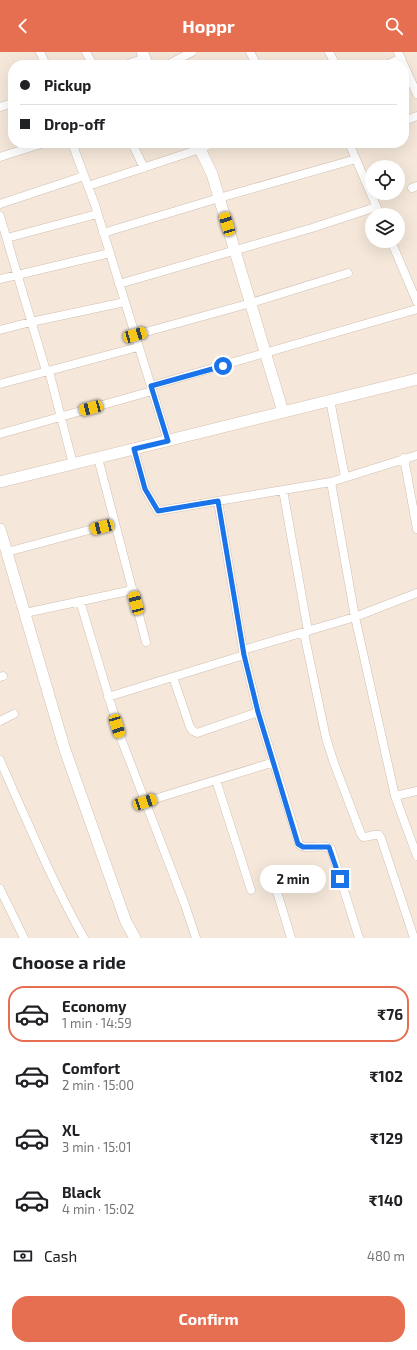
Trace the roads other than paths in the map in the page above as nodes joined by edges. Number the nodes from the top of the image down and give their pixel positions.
1 (192, 52) edge
2 (177, 60) edge
3 (409, 76) edge
4 (417, 94) edge
5 (28, 148) edge
6 (74, 148) edge
7 (134, 148) edge
8 (194, 148) edge
9 (200, 148) edge
10 (353, 148) edge
11 (0, 157) edge
12 (356, 159) junction
13 (144, 168) junction
14 (84, 176) junction
15 (88, 186) junction
16 (219, 198) junction
17 (0, 204) edge
18 (376, 206) joint
19 (98, 214) junction
20 (0, 216) edge
21 (103, 233) junction
22 (6, 238) junction
23 (394, 248) edge
24 (235, 250) junction
25 (110, 253) junction
26 (348, 273) dead end
27 (17, 275) junction
28 (0, 279) edge
29 (119, 284) junction
30 (125, 302) junction
31 (417, 302) edge
32 (251, 303) junction
33 (417, 309) edge
34 (31, 322) junction
35 (0, 330) edge
36 (135, 335) junction
37 (138, 347) junction
38 (266, 353) junction
39 (47, 371) junction
40 (417, 379) edge
41 (0, 384) edge
42 (152, 389) junction
43 (330, 400) junction
44 (283, 412) junction
45 (61, 417) junction
46 (0, 434) edge
47 (168, 441) junction
48 (134, 449) junction
49 (417, 455) edge
50 (98, 458) junction
51 (404, 458) junction
52 (73, 464) junction
53 (345, 477) junction
54 (0, 482) edge
55 (331, 482) junction
56 (283, 490) junction
57 (218, 501) junction
58 (115, 523) junction
59 (417, 526) edge
60 (0, 530) edge
61 (7, 552) junction
62 (133, 590) junction
63 (417, 593) edge
64 (80, 601) junction
65 (25, 613) junction
66 (355, 617) junction
67 (306, 632) junction
68 (146, 642) dead end
69 (244, 653) junction
70 (173, 677) junction
71 (108, 697) junction
72 (258, 712) junction
73 (14, 714) dead end
74 (0, 721) edge
75 (0, 760) edge
76 (274, 762) junction
77 (216, 780) junction
78 (417, 791) edge
79 (395, 796) junction
80 (145, 802) junction
81 (417, 856) edge
82 (271, 872) dead end
83 (0, 889) edge
84 (251, 890) dead end
85 (24, 938) edge
86 (84, 938) edge
87 (135, 938) edge
88 (196, 938) edge
89 (291, 938) edge
90 (359, 938) edge
91 (414, 938) edge

1 - 2 street
3 - 4 street
5 - 11 street
6 - 14 street
7 - 13 street
8 - 13 street
9 - 16 street
10 - 12 street
12 - 16 street
12 - 18 street
13 - 15 street
14 - 15 street
14 - 17 street
15 - 19 street
16 - 21 street
16 - 24 street
18 - 24 street
19 - 21 street
19 - 22 street
20 - 22 street
21 - 25 street
22 - 27 street
23 - 31 street
24 - 29 street
24 - 32 street
25 - 27 street
25 - 29 street
26 - 32 street
27 - 28 street
27 - 34 street
29 - 30 street
30 - 34 street
30 - 36 street
32 - 36 street
32 - 38 street
33 - 38 street
34 - 35 street
34 - 39 street
36 - 37 street
37 - 39 street
37 - 42 street
38 - 42 street
38 - 44 street
39 - 41 street
39 - 45 street
40 - 43 street
42 - 45 street
42 - 47 street
43 - 44 street
43 - 53 street
44 - 47 street
45 - 46 street
45 - 52 street
47 - 48 street
48 - 50 street
48 - 57 street
49 - 51 street
50 - 52 street
50 - 58 street
51 - 53 street
51 - 59 street
52 - 54 street
53 - 55 street
55 - 56 street
55 - 66 street
56 - 57 street
56 - 67 street
57 - 69 street
58 - 61 street
58 - 62 street
60 - 61 street
61 - 65 street
62 - 64 street
62 - 68 street
63 - 66 street
64 - 65 street
64 - 71 street
65 - 87 street
66 - 67 street
66 - 79 street
67 - 69 street
67 - 91 street
69 - 70 street
69 - 72 street
70 - 71 street
70 - 72 street
71 - 80 street
72 - 76 street
73 - 74 street
75 - 86 street
76 - 77 street
76 - 90 street
77 - 80 street
77 - 84 street
78 - 79 street
79 - 81 street
80 - 88 street
82 - 89 street
83 - 85 street

